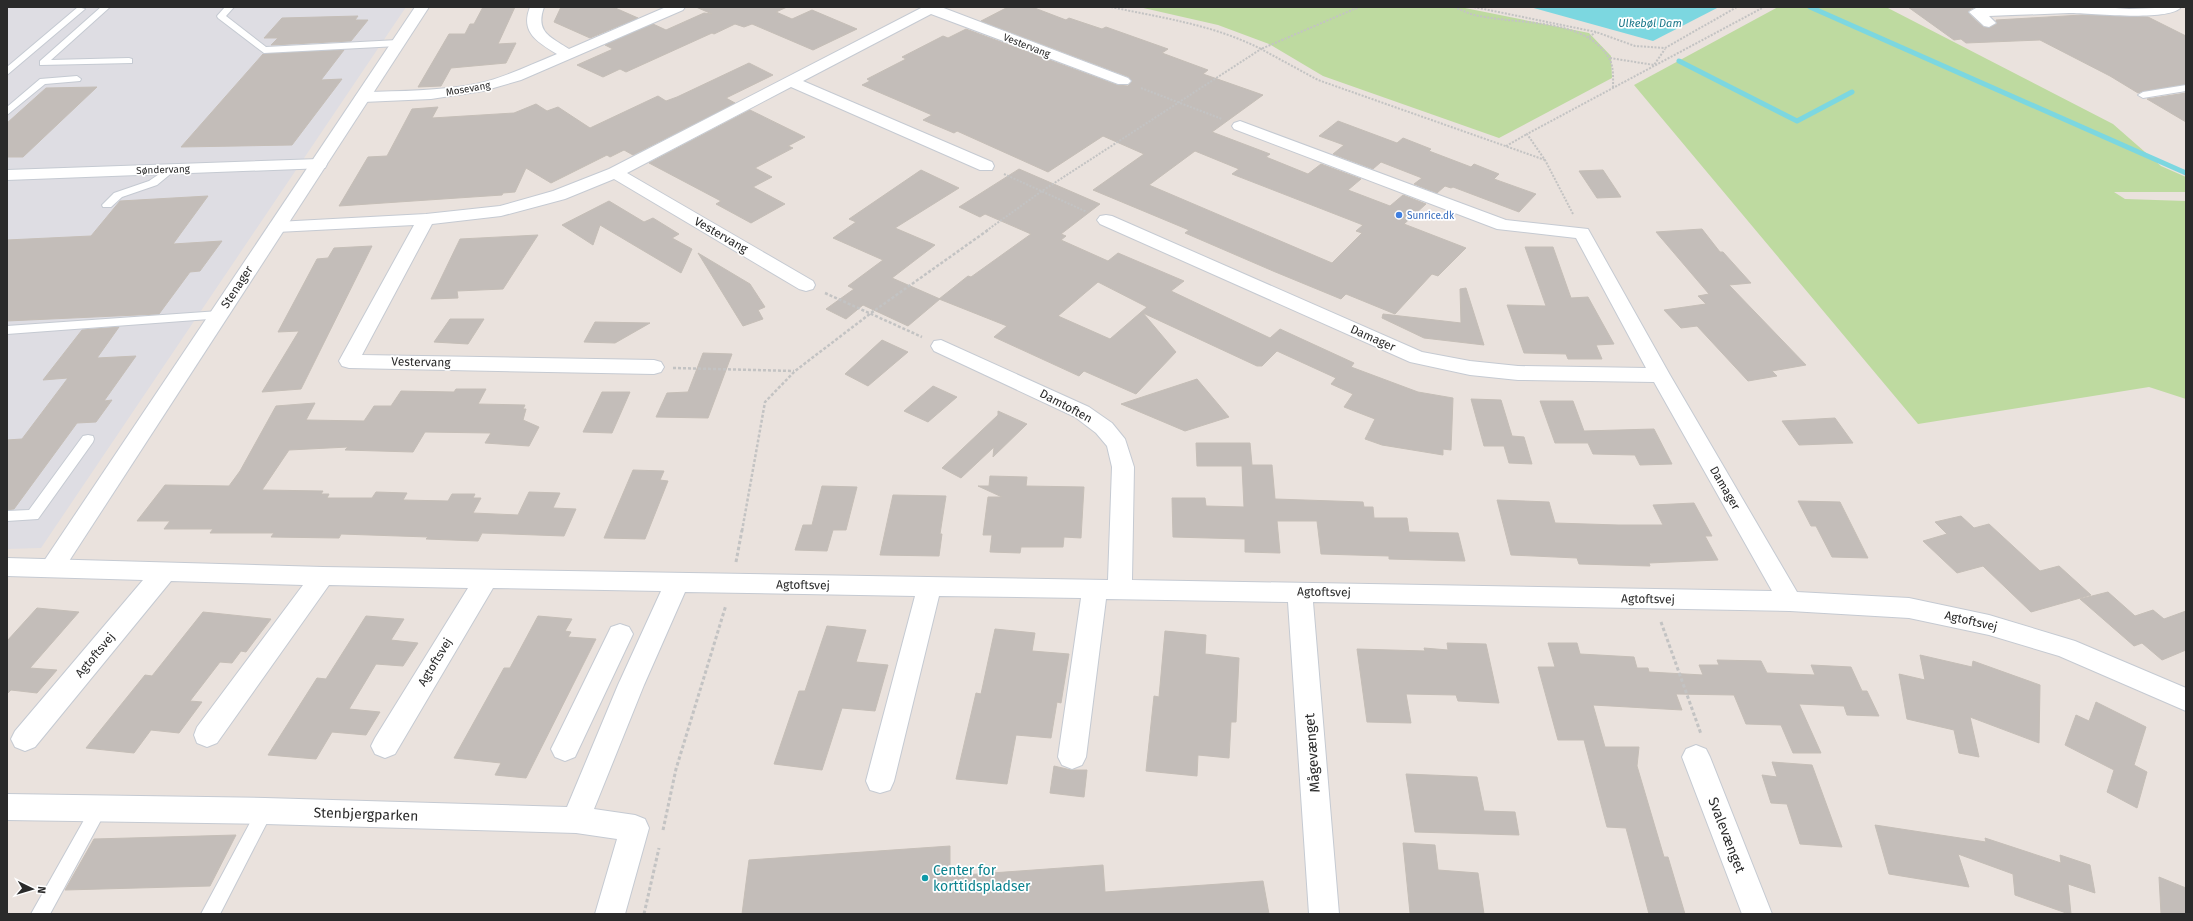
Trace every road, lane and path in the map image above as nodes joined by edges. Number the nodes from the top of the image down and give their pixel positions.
1 (106, 7) edge
2 (230, 7) edge
3 (422, 7) edge
4 (536, 7) edge
5 (678, 7) edge
6 (1110, 7) edge
7 (1359, 7) edge
8 (1454, 7) edge
9 (1474, 7) edge
10 (1737, 7) edge
11 (1764, 7) edge
12 (2174, 7) edge
13 (933, 8) edge
14 (81, 9) dead end
15 (1989, 23) dead end
16 (1596, 32) junction
17 (1589, 37) junction
18 (398, 43) junction
19 (1665, 48) junction
20 (1261, 49) junction
21 (568, 55) junction
22 (1610, 58) junction
23 (129, 61) dead end
24 (36, 63) junction
25 (17, 64) junction
26 (1654, 65) junction
27 (7, 72) edge
28 (77, 79) dead end
29 (1123, 81) joint
30 (791, 82) junction
31 (1613, 88) junction
32 (2186, 88) edge
33 (2143, 95) dead end
34 (363, 97) junction
35 (1177, 103) junction
36 (7, 112) edge
37 (1240, 126) joint
38 (1526, 134) junction
39 (1506, 147) junction
40 (1545, 160) junction
41 (319, 164) junction
42 (986, 166) joint
43 (171, 169) junction
44 (615, 173) junction
45 (7, 174) edge
46 (1042, 192) junction
47 (107, 206) dead end
48 (426, 219) junction
49 (1106, 220) joint
50 (277, 227) junction
51 (1582, 233) junction
52 (806, 284) joint
53 (871, 313) junction
54 (219, 315) junction
55 (7, 330) edge
56 (941, 346) joint
57 (654, 367) joint
58 (795, 371) junction
59 (1660, 375) junction
60 (88, 439) dead end
61 (7, 516) edge
62 (8, 568) edge
63 (52, 568) junction
64 (164, 572) junction
65 (323, 576) junction
66 (486, 579) junction
67 (677, 582) junction
68 (732, 583) junction
69 (929, 587) junction
70 (1095, 589) junction
71 (1120, 590) junction
72 (1300, 592) junction
73 (1653, 599) junction
74 (1790, 601) junction
75 (620, 634) dead end
76 (631, 685) junction
77 (596, 686) junction
78 (2186, 700) edge
79 (207, 735) dead end
80 (25, 739) dead end
81 (385, 746) dead end
82 (565, 749) dead end
83 (1072, 757) dead end
84 (1696, 757) joint
85 (880, 781) dead end
86 (7, 807) edge
87 (99, 809) junction
88 (266, 811) junction
89 (576, 820) junction
90 (661, 838) dead end
91 (659, 846) dead end
92 (40, 914) edge
93 (210, 914) edge
94 (610, 914) edge
95 (644, 914) edge
96 (1324, 914) edge
97 (1757, 914) edge

1 - 24 lane
2 - 18 lane
3 - 18 street, Stenager
4 - 21 street
5 - 21 street, Mosevang
6 - 20 path
7 - 20 path
8 - 17 path
9 - 16 path
10 - 19 path
11 - 26 path
12 - 15 street
13 - 29 street, Vestervang
13 - 30 street, Vestervang
14 - 25 lane
16 - 17 path
16 - 19 path
17 - 22 path
18 - 34 street, Stenager
19 - 26 path
20 - 35 path
20 - 39 path
21 - 34 street, Mosevang
22 - 26 path
22 - 31 path
23 - 24 lane
24 - 25 lane
25 - 27 lane
26 - 31 path
28 - 36 lane
29 - 35 path
30 - 42 street
30 - 44 street, Vestervang
31 - 38 path
32 - 33 lane
34 - 41 street, Stenager
35 - 37 path
35 - 46 path
37 - 51 street
38 - 39 path
38 - 40 path
39 - 40 path
40 - 51 path
41 - 43 street, Søndervang
41 - 50 street, Stenager
42 - 46 path
43 - 45 street, Søndervang
43 - 47 lane
44 - 48 street, Vestervang
44 - 52 street, Vestervang
46 - 49 path
46 - 53 path
48 - 50 street, Vestervang
48 - 57 street, Vestervang
49 - 59 street, Damager
50 - 54 street, Stenager
51 - 59 street, Damager
52 - 53 path
53 - 56 path
53 - 58 path
54 - 55 lane
54 - 63 street, Stenager
56 - 71 street, Damtoften
57 - 58 path
58 - 68 path
59 - 74 street, Damager
60 - 61 lane
62 - 63 street, Agtoftsvej
63 - 64 street, Agtoftsvej
64 - 65 street, Agtoftsvej
64 - 80 street, Agtoftsvej
65 - 66 street, Agtoftsvej
65 - 79 street
66 - 67 street, Agtoftsvej
66 - 81 street, Agtoftsvej
67 - 68 street, Agtoftsvej
67 - 76 street
68 - 69 street, Agtoftsvej
68 - 90 path
69 - 70 street, Agtoftsvej
69 - 85 street
70 - 71 street, Agtoftsvej
70 - 83 street
71 - 72 street, Agtoftsvej
72 - 73 street, Agtoftsvej
72 - 96 street, Mågevænget
73 - 74 street, Agtoftsvej
73 - 84 path
74 - 78 street, Agtoftsvej
75 - 77 street
76 - 77 street
76 - 89 street
77 - 82 street
84 - 97 street, Svalevænget
86 - 87 street, Stenbjergparken
87 - 88 street, Stenbjergparken
87 - 92 lane
88 - 89 street, Stenbjergparken
88 - 93 lane
89 - 94 street, Stenbjergparken
91 - 95 path

